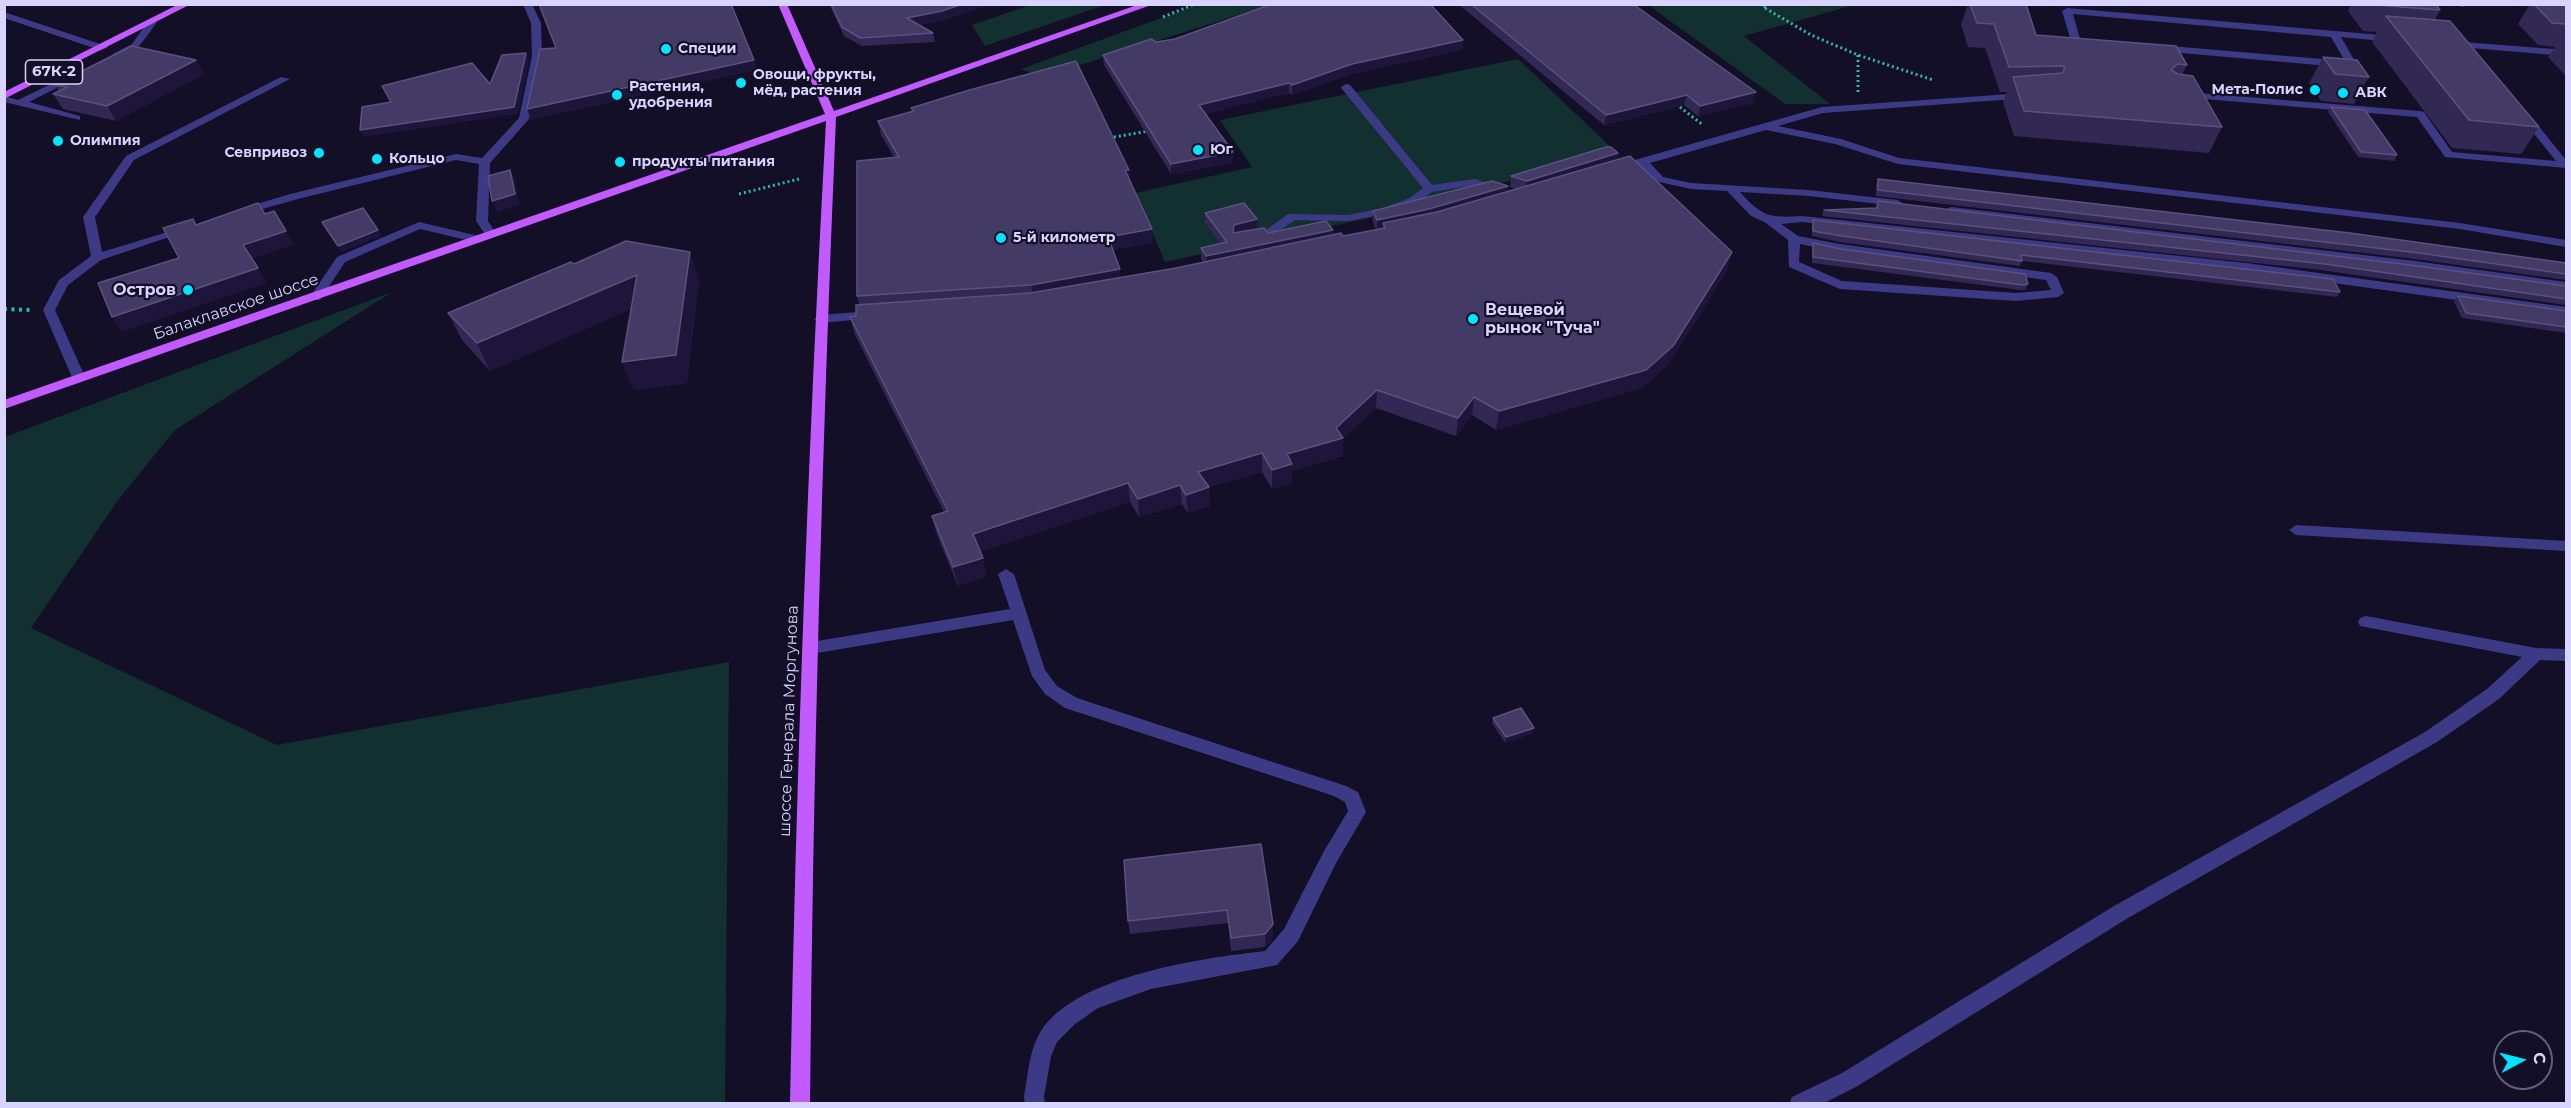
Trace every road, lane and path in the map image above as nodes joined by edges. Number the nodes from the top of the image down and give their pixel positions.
1 (187, 4) edge
2 (527, 4) edge
3 (782, 4) edge
4 (1150, 4) edge
5 (1770, 4) edge
6 (2454, 4) edge
7 (2464, 4) edge
8 (1761, 6) edge
9 (4, 15) edge
10 (152, 22) junction
11 (2334, 34) junction
12 (2407, 40) edge
13 (2100, 43) edge
14 (2442, 43) edge
15 (2466, 45) junction
16 (2146, 47) edge
17 (103, 48) junction
18 (2566, 53) edge
19 (1858, 55) junction
20 (2477, 58) edge
21 (104, 62) edge
22 (83, 72) edge
23 (285, 79) dead end
24 (1933, 80) dead end
25 (1346, 87) dead end
26 (2167, 94) edge
27 (2038, 95) edge
28 (4, 98) edge
29 (1858, 102) dead end
30 (20, 103) junction
31 (1675, 103) edge
32 (2514, 103) edge
33 (831, 116) junction
34 (76, 118) edge
35 (1764, 126) junction
36 (1149, 131) edge
37 (1720, 138) junction
38 (1103, 139) edge
39 (1642, 161) junction
40 (485, 162) junction
41 (1600, 174) edge
42 (799, 179) dead end
43 (1429, 189) junction
44 (1731, 189) junction
45 (739, 194) dead end
46 (1515, 194) edge
47 (1904, 204) edge
48 (1940, 208) edge
49 (229, 216) edge
50 (1771, 222) junction
51 (196, 226) edge
52 (485, 237) junction
53 (1794, 238) junction
54 (1239, 240) edge
55 (2566, 244) edge
56 (97, 256) junction
57 (2566, 286) edge
58 (316, 297) junction
59 (4, 309) edge
60 (49, 310) junction
61 (2566, 311) edge
62 (880, 315) edge
63 (820, 319) junction
64 (79, 379) junction
65 (4, 405) edge
66 (2296, 530) dead end
67 (2566, 546) edge
68 (1006, 574) dead end
69 (1019, 613) junction
70 (2366, 622) dead end
71 (811, 648) junction
72 (2536, 654) junction
73 (2566, 655) edge
74 (800, 1104) edge
75 (1035, 1104) edge
76 (1799, 1104) edge

1 - 10 main road, 67К-2
2 - 40 street
3 - 33 main road
4 - 33 main road, Балаклавское шоссе
5 - 8 path
6 - 7 street
8 - 19 path
9 - 17 street
10 - 17 main road, 67К-2
10 - 21 street
11 - 12 street
11 - 13 street
11 - 16 street
14 - 15 street
15 - 18 street
15 - 20 street
17 - 28 main road, 67К-2
19 - 24 path
19 - 29 path
22 - 30 street
23 - 56 street
25 - 43 street
26 - 32 street
27 - 35 street
28 - 30 street
30 - 34 street
31 - 37 path
33 - 52 main road, Балаклавское шоссе
33 - 63 main road, шоссе Генерала Моргунова
35 - 37 street
35 - 55 street
36 - 38 path
37 - 39 street
39 - 41 street
39 - 44 street
40 - 49 street
40 - 52 street
42 - 45 path
43 - 46 street
43 - 54 street
44 - 47 street
44 - 50 street
48 - 57 street
50 - 53 street
50 - 61 street
51 - 56 street
52 - 58 main road, Балаклавское шоссе
52 - 58 street
53 - 53 street
56 - 60 street
58 - 64 main road, Балаклавское шоссе
59 - 60 path
60 - 64 street
62 - 63 street
63 - 71 main road, шоссе Генерала Моргунова
64 - 65 main road, Балаклавское шоссе
66 - 67 street
68 - 69 street
69 - 71 street
69 - 75 street
70 - 72 street
71 - 74 main road, шоссе Генерала Моргунова
72 - 73 street
72 - 76 street

